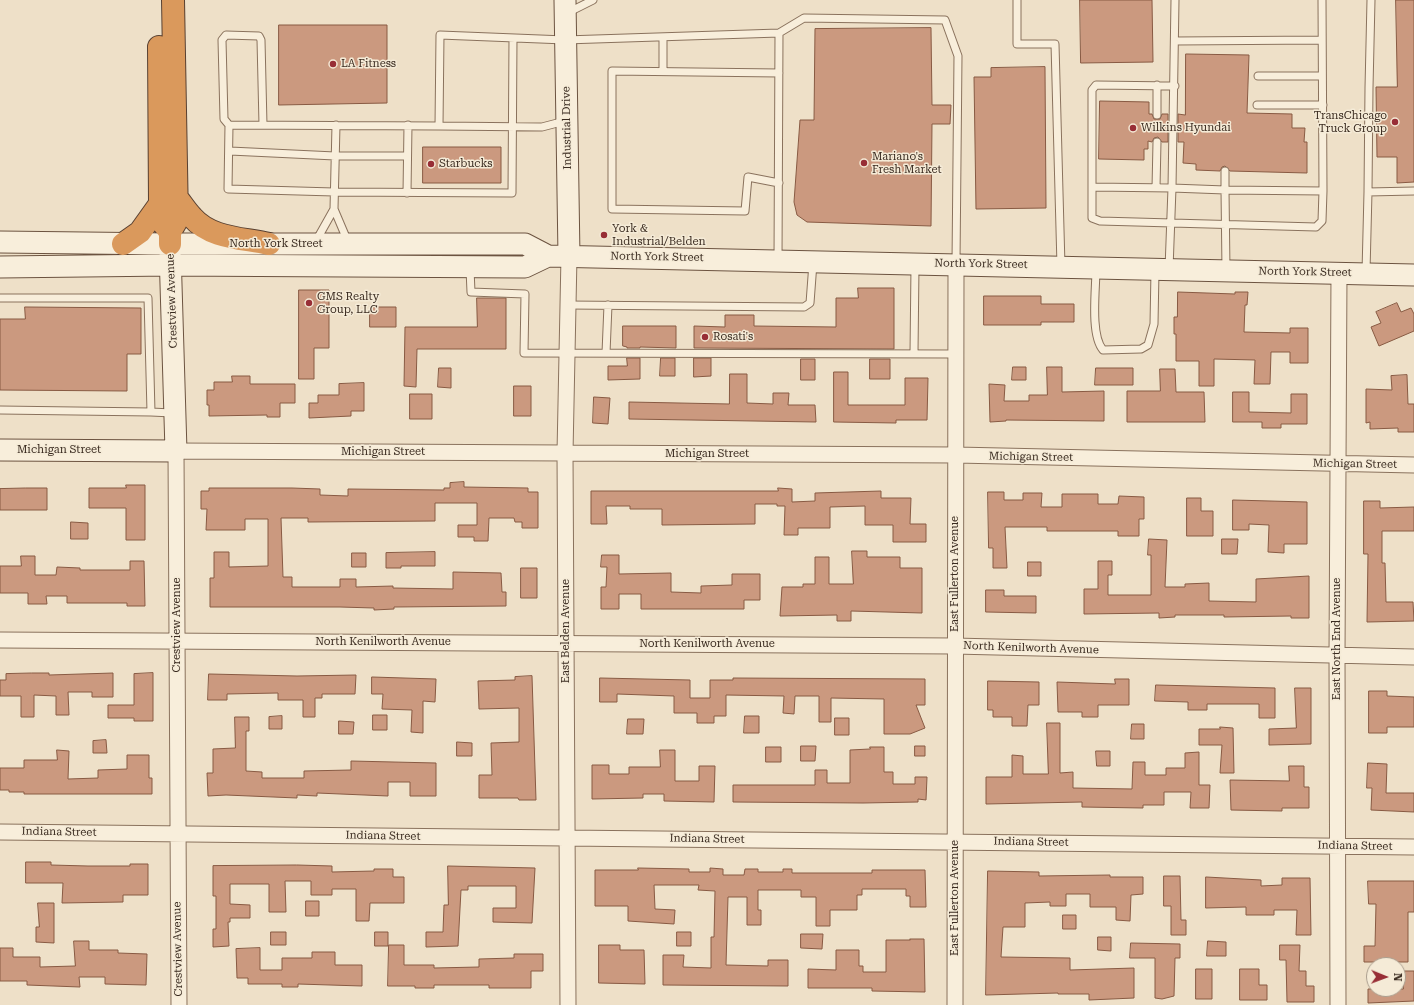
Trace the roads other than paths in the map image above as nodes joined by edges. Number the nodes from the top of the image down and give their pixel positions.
1 (158, 0) edge
2 (173, 0) edge
3 (594, 0) edge
4 (1018, 0) edge
5 (1175, 0) edge
6 (1322, 0) edge
7 (1372, 0) edge
8 (565, 7) edge
9 (779, 33) junction
10 (663, 37) junction
11 (513, 38) junction
12 (565, 40) junction
13 (1322, 40) junction
14 (1175, 41) junction
15 (664, 70) junction
16 (779, 72) junction
17 (1258, 76) dead end
18 (1322, 76) junction
19 (1157, 85) junction
20 (1175, 86) junction
21 (1257, 105) dead end
22 (1323, 105) junction
23 (1157, 115) dead end
24 (566, 120) junction
25 (229, 125) junction
26 (263, 125) junction
27 (336, 125) junction
28 (408, 125) junction
29 (439, 126) junction
30 (512, 126) junction
31 (1156, 142) dead end
32 (230, 151) junction
33 (335, 156) junction
34 (407, 156) junction
35 (1225, 171) dead end
36 (779, 183) junction
37 (1093, 187) junction
38 (1156, 188) junction
39 (1172, 188) junction
40 (1225, 190) junction
41 (1323, 191) junction
42 (1414, 191) edge
43 (334, 192) junction
44 (407, 192) junction
45 (1368, 192) junction
46 (168, 201) junction
47 (334, 210) junction
48 (1170, 223) junction
49 (1226, 224) junction
50 (0, 242) edge
51 (123, 244) junction
52 (269, 244) junction
53 (315, 244) junction
54 (349, 244) junction
55 (170, 247) junction
56 (548, 256) junction
57 (569, 256) junction
58 (778, 260) junction
59 (813, 260) junction
60 (915, 263) junction
61 (956, 264) junction
62 (1062, 266) junction
63 (0, 267) edge
64 (470, 267) junction
65 (1096, 267) junction
66 (1162, 269) junction
67 (1226, 270) junction
68 (1339, 273) junction
69 (1366, 274) junction
70 (1414, 275) edge
71 (0, 298) edge
72 (567, 305) junction
73 (608, 305) junction
74 (566, 353) junction
75 (606, 353) junction
76 (914, 354) junction
77 (956, 354) junction
78 (0, 410) edge
79 (151, 412) junction
80 (175, 413) junction
81 (0, 450) edge
82 (176, 451) junction
83 (565, 453) junction
84 (956, 455) junction
85 (1338, 463) junction
86 (1414, 465) edge
87 (0, 640) edge
88 (177, 641) junction
89 (566, 643) junction
90 (954, 646) junction
91 (1337, 656) junction
92 (1414, 657) edge
93 (0, 832) edge
94 (177, 834) junction
95 (567, 838) junction
96 (955, 842) junction
97 (1338, 846) junction
98 (1414, 847) edge
99 (179, 1005) edge
100 (568, 1005) edge
101 (955, 1005) edge
102 (1338, 1005) edge

1 - 46 highway
2 - 46 highway
3 - 8 lane
4 - 62 lane
5 - 14 lane
6 - 13 lane
7 - 45 lane
8 - 12 main road, Industrial Drive
9 - 10 lane
9 - 16 lane
9 - 61 lane
10 - 12 lane
10 - 15 lane
11 - 12 lane
11 - 29 lane
11 - 30 lane
12 - 24 main road, Industrial Drive
13 - 14 lane
13 - 18 lane
14 - 20 lane
15 - 16 lane
15 - 36 lane
16 - 36 lane
17 - 18 lane
18 - 22 lane
19 - 20 lane
19 - 23 lane
19 - 37 lane
20 - 39 lane
21 - 22 lane
22 - 41 lane
24 - 30 lane
24 - 57 main road, Industrial Drive
25 - 26 lane
25 - 26 lane
25 - 32 lane
26 - 27 lane
27 - 28 lane
27 - 33 lane
28 - 29 lane
28 - 34 lane
29 - 30 lane
30 - 44 lane
31 - 38 lane
32 - 33 lane
32 - 43 lane
33 - 34 lane
33 - 43 lane
34 - 44 lane
35 - 40 lane
36 - 58 lane
37 - 38 lane
37 - 48 lane
38 - 39 lane
39 - 40 lane
39 - 48 lane
40 - 41 lane
40 - 49 lane
41 - 49 lane
42 - 45 lane
43 - 44 lane
43 - 47 lane
45 - 69 lane
46 - 51 highway
46 - 52 highway
46 - 55 highway
47 - 53 lane
47 - 54 lane
48 - 49 lane
48 - 66 lane
49 - 67 lane
50 - 51 main road, North York Street
51 - 55 main road, North York Street
52 - 53 main road, North York Street
52 - 55 main road, North York Street
53 - 54 main road, North York Street
54 - 56 main road, North York Street
55 - 63 main road, North York Street
55 - 64 main road, North York Street
55 - 80 main road, Crestview Avenue
56 - 57 main road, North York Street
56 - 64 main road, North York Street
57 - 58 main road, North York Street
57 - 72 street, East Belden Avenue
58 - 59 main road, North York Street
59 - 60 main road, North York Street
59 - 73 lane
60 - 61 main road, North York Street
60 - 76 lane
61 - 62 main road, North York Street
61 - 77 street, East Fullerton Avenue
62 - 65 main road, North York Street
64 - 74 lane
65 - 66 main road, North York Street
65 - 66 lane
66 - 67 main road, North York Street
67 - 68 main road, North York Street
68 - 69 main road, North York Street
68 - 85 street, East North End Avenue
69 - 70 main road, North York Street
71 - 79 lane
72 - 73 lane
72 - 74 street, East Belden Avenue
73 - 75 lane
74 - 75 lane
74 - 83 street, East Belden Avenue
75 - 76 lane
76 - 77 lane
77 - 84 street, East Fullerton Avenue
78 - 79 lane
79 - 80 lane
80 - 82 main road, Crestview Avenue
81 - 82 main road, Michigan Street
82 - 83 street, Michigan Street
82 - 88 street, Crestview Avenue
83 - 84 street, Michigan Street
83 - 89 street, East Belden Avenue
84 - 85 street, Michigan Street
84 - 90 street, East Fullerton Avenue
85 - 86 street, Michigan Street
85 - 91 street, East North End Avenue
87 - 88 street, North Kenilworth Avenue
88 - 89 street, North Kenilworth Avenue
88 - 94 street, Crestview Avenue
89 - 90 street, North Kenilworth Avenue
89 - 95 street, East Belden Avenue
90 - 91 street, North Kenilworth Avenue
90 - 96 street, East Fullerton Avenue
91 - 92 street, North Kenilworth Avenue
91 - 97 street, East North End Avenue
93 - 94 street, Indiana Street
94 - 95 street, Indiana Street
94 - 99 street, Crestview Avenue
95 - 96 street, Indiana Street
95 - 100 street, East Belden Avenue
96 - 97 street, Indiana Street
96 - 101 street, East Fullerton Avenue
97 - 98 street, Indiana Street
97 - 102 street, East North End Avenue

